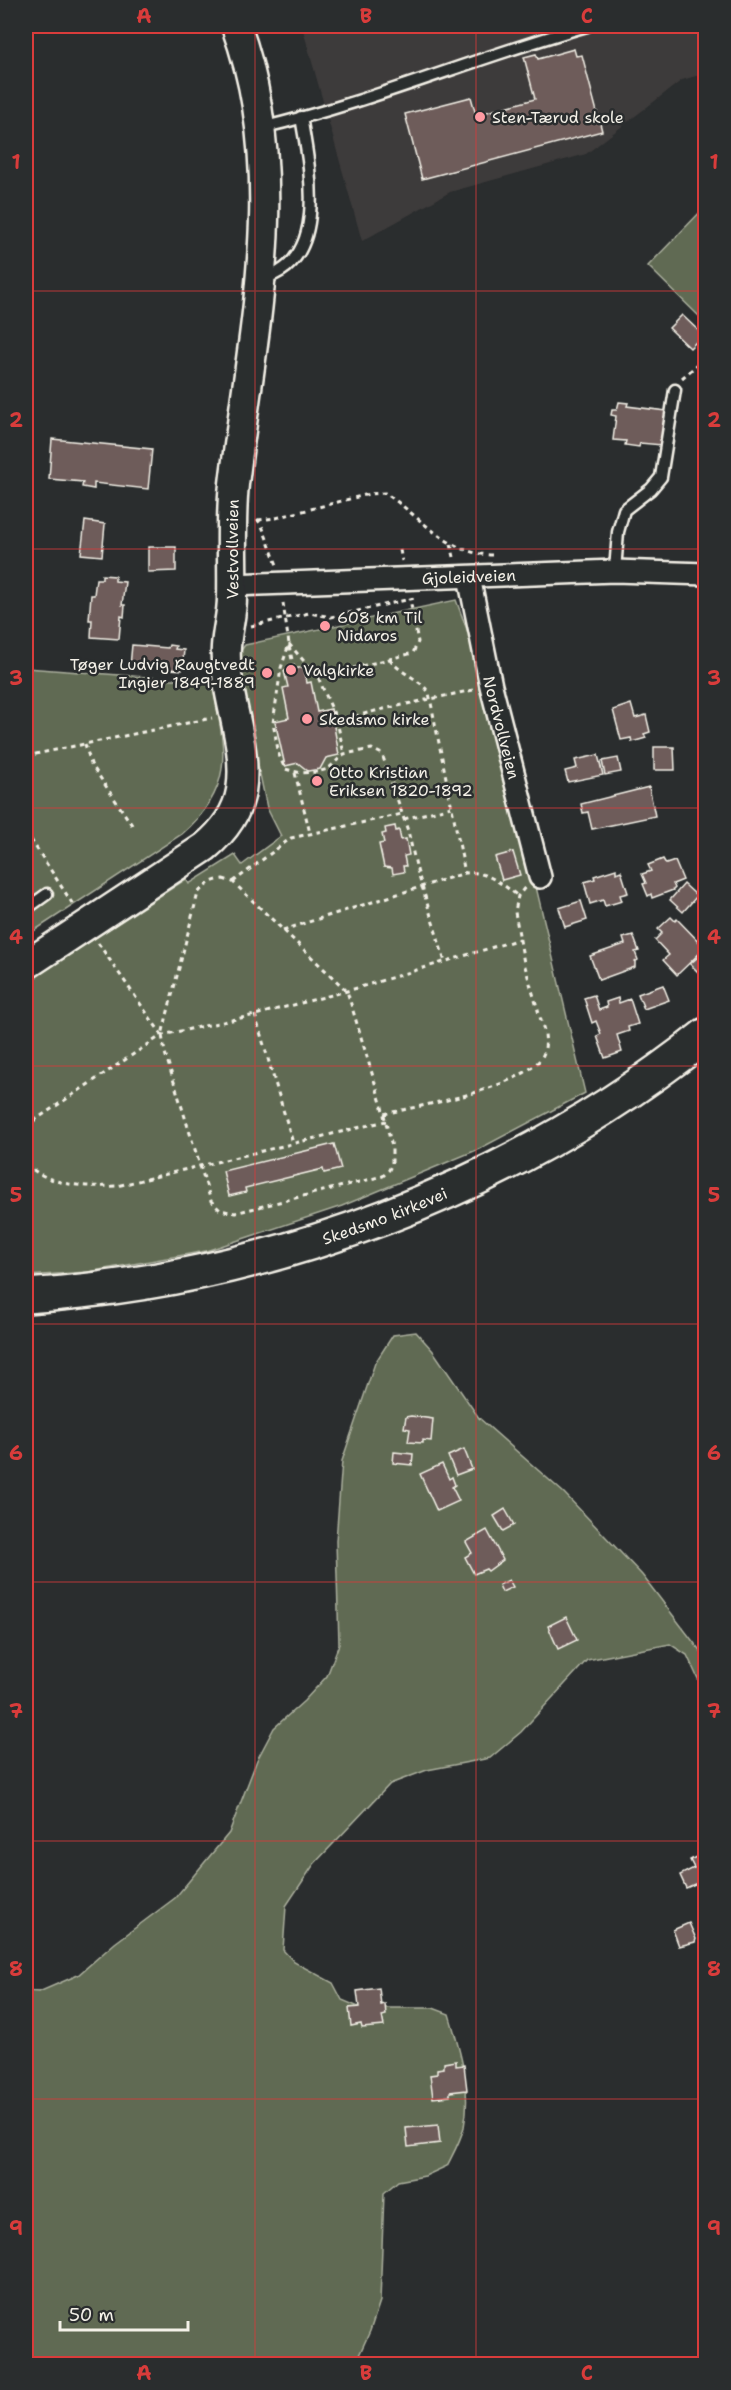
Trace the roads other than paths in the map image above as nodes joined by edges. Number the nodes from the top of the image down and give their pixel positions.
1 (236, 26) edge
2 (587, 26) edge
3 (301, 117) junction
4 (260, 128) junction
5 (261, 279) junction
6 (675, 390) road end
7 (615, 571) junction
8 (705, 574) edge
9 (469, 577) junction
10 (232, 585) junction
11 (540, 878) road end
12 (48, 894) dead end
13 (26, 909) edge
14 (26, 965) edge
15 (705, 1035) edge
16 (26, 1296) edge

1 - 4 street, Vestvollveien
2 - 3 lane
3 - 4 lane
3 - 5 lane
4 - 5 street, Vestvollveien
5 - 10 street, Vestvollveien
6 - 7 lane
7 - 8 street, Gjoleidveien
7 - 9 street, Gjoleidveien
9 - 10 street, Gjoleidveien
9 - 11 street, Nordvollveien
10 - 14 street, Vestvollveien
12 - 13 lane
15 - 16 highway, Skedsmo kirkevei

